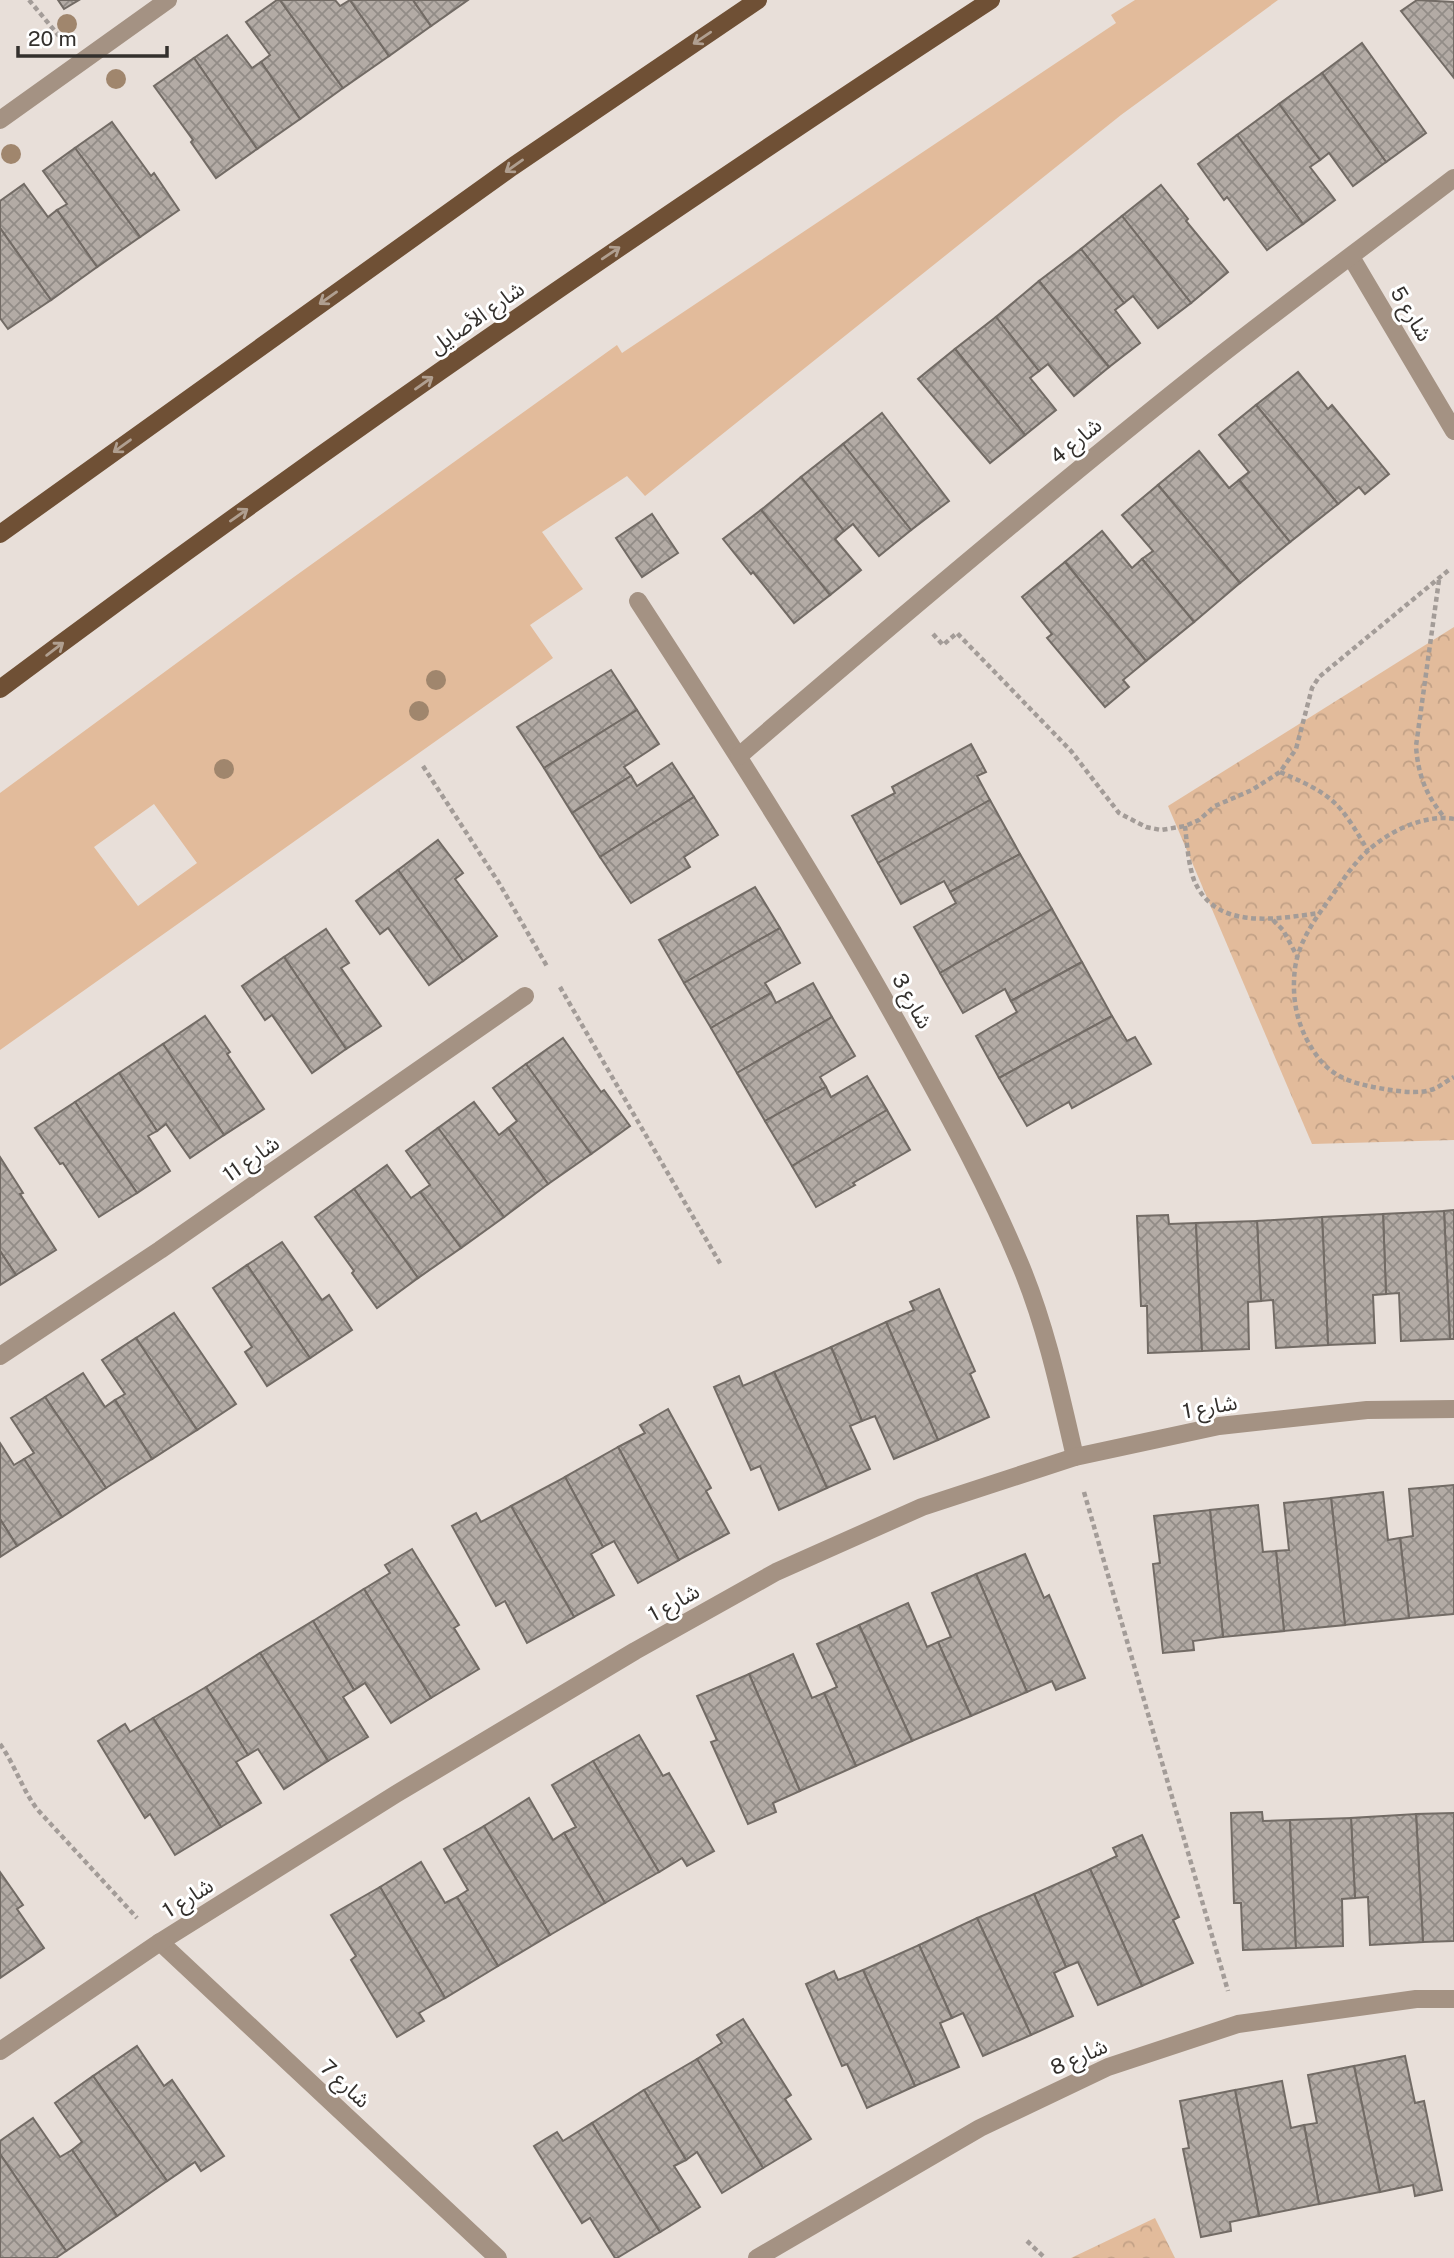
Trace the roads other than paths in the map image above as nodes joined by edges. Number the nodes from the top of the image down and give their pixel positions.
1 (168, 0) edge
2 (758, 0) edge
3 (991, 0) edge
4 (0, 120) edge
5 (1454, 178) edge
6 (1351, 257) junction
7 (1454, 431) edge
8 (0, 534) edge
9 (638, 601) dead end
10 (0, 690) edge
11 (740, 756) junction
12 (525, 996) dead end
13 (0, 1356) edge
14 (1454, 1409) edge
15 (1075, 1457) junction
16 (160, 1942) junction
17 (1454, 1999) edge
18 (0, 2051) edge
19 (498, 2258) edge
20 (757, 2258) edge

1 - 4 street
2 -> 8 main road
10 -> 3 main road, شارع الأصايل
5 - 6 street, شارع 4
6 - 7 street, شارع 5
6 - 11 street, شارع 4
9 - 11 street, شارع 3
11 - 15 street, شارع 3
12 - 13 street, شارع 11
14 - 15 street, شارع 1
15 - 16 street, شارع 1
16 - 18 street, شارع 1
16 - 19 street, شارع 7
17 - 20 street, شارع 8

